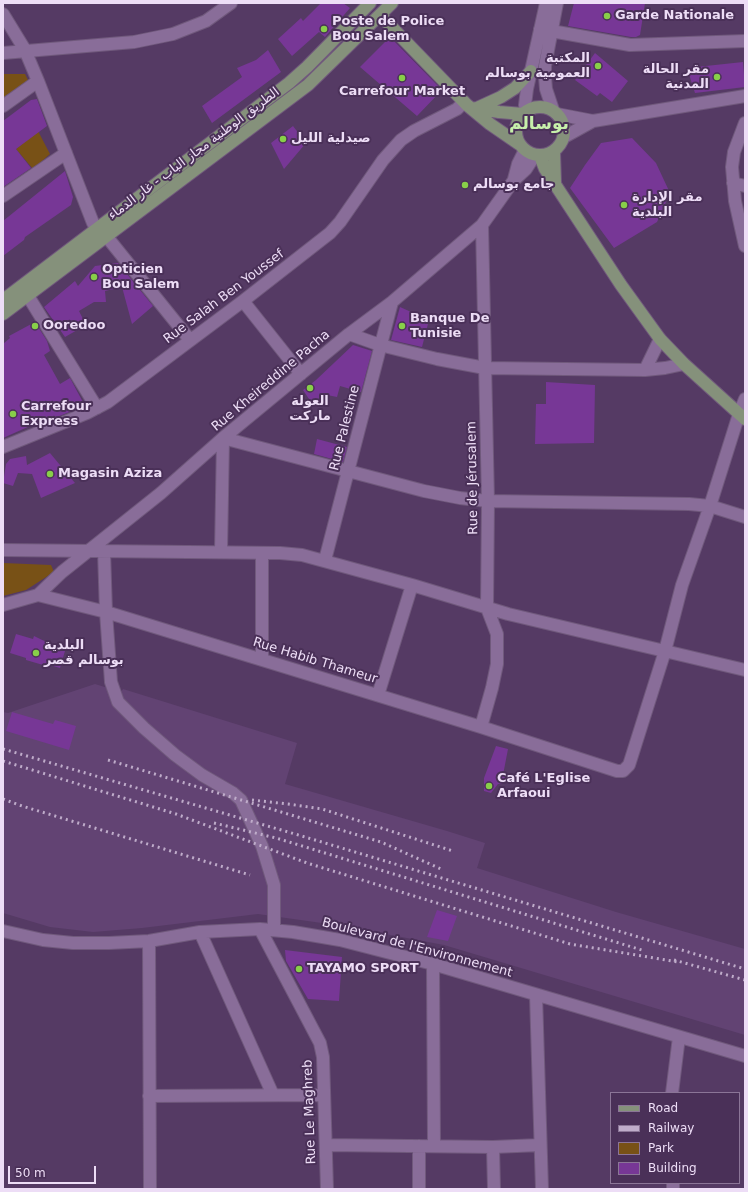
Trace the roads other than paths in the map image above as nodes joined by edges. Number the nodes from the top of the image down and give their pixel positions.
1 (231, 3) edge
2 (369, 3) edge
3 (392, 3) edge
4 (546, 3) edge
5 (557, 3) edge
6 (3, 14) edge
7 (380, 15) junction
8 (546, 30) junction
9 (745, 41) edge
10 (25, 50) junction
11 (3, 53) edge
12 (531, 71) junction
13 (38, 81) junction
14 (745, 96) edge
15 (470, 105) junction
16 (3, 106) edge
17 (555, 112) junction
18 (524, 113) junction
19 (592, 121) junction
20 (745, 124) edge
21 (564, 137) junction
22 (530, 151) junction
23 (554, 152) junction
24 (66, 153) junction
25 (554, 182) junction
26 (733, 184) junction
27 (745, 186) edge
28 (3, 196) edge
29 (482, 225) junction
30 (96, 228) junction
31 (107, 237) junction
32 (745, 246) edge
33 (28, 296) junction
34 (3, 300) edge
35 (243, 301) junction
36 (392, 302) junction
37 (3, 314) edge
38 (349, 334) junction
39 (660, 339) junction
40 (190, 340) junction
41 (380, 345) junction
42 (684, 364) junction
43 (485, 368) junction
44 (645, 370) junction
45 (301, 374) junction
46 (745, 399) edge
47 (97, 408) junction
48 (742, 416) edge
49 (223, 439) junction
50 (3, 448) edge
51 (348, 471) junction
52 (488, 501) junction
53 (710, 506) junction
54 (745, 517) edge
55 (3, 550) edge
56 (89, 551) junction
57 (104, 551) junction
58 (220, 552) junction
59 (262, 553) junction
60 (325, 560) junction
61 (412, 585) junction
62 (38, 595) junction
63 (3, 605) edge
64 (487, 608) junction
65 (106, 612) junction
66 (665, 651) junction
67 (262, 660) junction
68 (745, 670) edge
69 (378, 695) junction
70 (481, 727) junction
71 (260, 929) junction
72 (274, 930) junction
73 (3, 931) edge
74 (200, 932) junction
75 (149, 941) junction
76 (433, 964) junction
77 (536, 995) junction
78 (679, 1037) junction
79 (745, 1056) edge
80 (672, 1092) edge
81 (273, 1095) junction
82 (149, 1096) junction
83 (324, 1096) junction
84 (326, 1145) junction
85 (540, 1145) junction
86 (418, 1146) junction
87 (434, 1146) junction
88 (493, 1147) junction
89 (150, 1189) edge
90 (327, 1189) edge
91 (419, 1189) edge
92 (494, 1189) edge
93 (542, 1189) edge

1 - 10 street
2 - 7 street
2 - 30 main road, الطريق الوطنية مجاز الباب - غار الدماء
3 - 7 main road, الطريق الوطنية مجاز الباب - غار الدماء
4 - 8 street
5 - 8 street
6 - 10 street
7 - 15 main road
7 - 31 main road, الطريق الوطنية مجاز الباب - غار الدماء
8 - 9 street
8 - 12 street
8 - 17 street
10 - 11 street
10 - 13 street
12 - 15 main road
12 - 18 street
13 - 16 street
13 - 24 street
14 - 19 street
15 - 18 main road
15 - 22 main road
15 - 35 street, Rue Salah Ben Youssef
17 - 18 main road
17 - 19 street
17 - 21 main road
18 - 22 main road
19 - 21 street
20 - 26 street
21 - 23 main road
22 - 23 main road
22 - 25 main road
22 - 29 street, Rue Kheireddine Pacha
23 - 25 main road
24 - 28 street
24 - 30 street
25 - 39 main road
26 - 27 street
26 - 32 street
29 - 36 street, Rue Kheireddine Pacha
29 - 43 street, Rue de Jérusalem
30 - 31 street
30 - 34 main road, الطريق الوطنية مجاز الباب - غار الدماء
31 - 33 main road, الطريق الوطنية مجاز الباب - غار الدماء
31 - 40 street
33 - 37 main road, الطريق الوطنية مجاز الباب - غار الدماء
33 - 47 street
35 - 40 street, Rue Salah Ben Youssef
35 - 45 street
36 - 38 street, Rue Kheireddine Pacha
36 - 41 street, Rue Palestine
38 - 41 street
38 - 45 street, Rue Kheireddine Pacha
39 - 42 main road
39 - 44 street
40 - 47 street, Rue Salah Ben Youssef
41 - 43 street
41 - 51 street, Rue Palestine
42 - 44 street
42 - 48 main road
43 - 44 street
43 - 52 street, Rue de Jérusalem
45 - 49 street, Rue Kheireddine Pacha
46 - 48 street
47 - 50 street, Rue Salah Ben Youssef
48 - 53 street
49 - 51 street
49 - 56 street, Rue Kheireddine Pacha
49 - 58 street
51 - 52 street
51 - 60 street, Rue Palestine
52 - 53 street
52 - 64 street, Rue de Jérusalem
53 - 54 street
53 - 66 street
55 - 56 street
56 - 57 street
56 - 62 street, Rue Kheireddine Pacha
57 - 58 street
57 - 65 street
58 - 59 street
59 - 60 street
59 - 67 street
60 - 61 street
61 - 64 street
61 - 69 street
62 - 63 street, Rue Habib Thameur
62 - 65 street, Rue Habib Thameur
64 - 66 street
64 - 70 street, Rue de Jérusalem
65 - 67 street, Rue Habib Thameur
65 - 72 street
66 - 68 street
66 - 70 street, Rue Habib Thameur
67 - 69 street, Rue Habib Thameur
69 - 70 street, Rue Habib Thameur
71 - 72 street, Boulevard de l'Environnement
71 - 74 street, Boulevard de l'Environnement
71 - 83 street, Rue Le Maghreb
72 - 76 street, Boulevard de l'Environnement
73 - 75 street, Boulevard de l'Environnement
74 - 75 street, Boulevard de l'Environnement
74 - 81 street
75 - 82 street
76 - 77 street, Boulevard de l'Environnement
76 - 87 street
77 - 78 street, Boulevard de l'Environnement
77 - 85 street
78 - 79 street, Boulevard de l'Environnement
78 - 80 street
81 - 82 street
81 - 83 street
82 - 89 street
83 - 84 street, Rue Le Maghreb
84 - 86 street
84 - 90 street, Rue Le Maghreb
85 - 88 street
85 - 93 street
86 - 87 street
86 - 91 street
87 - 88 street
88 - 92 street

